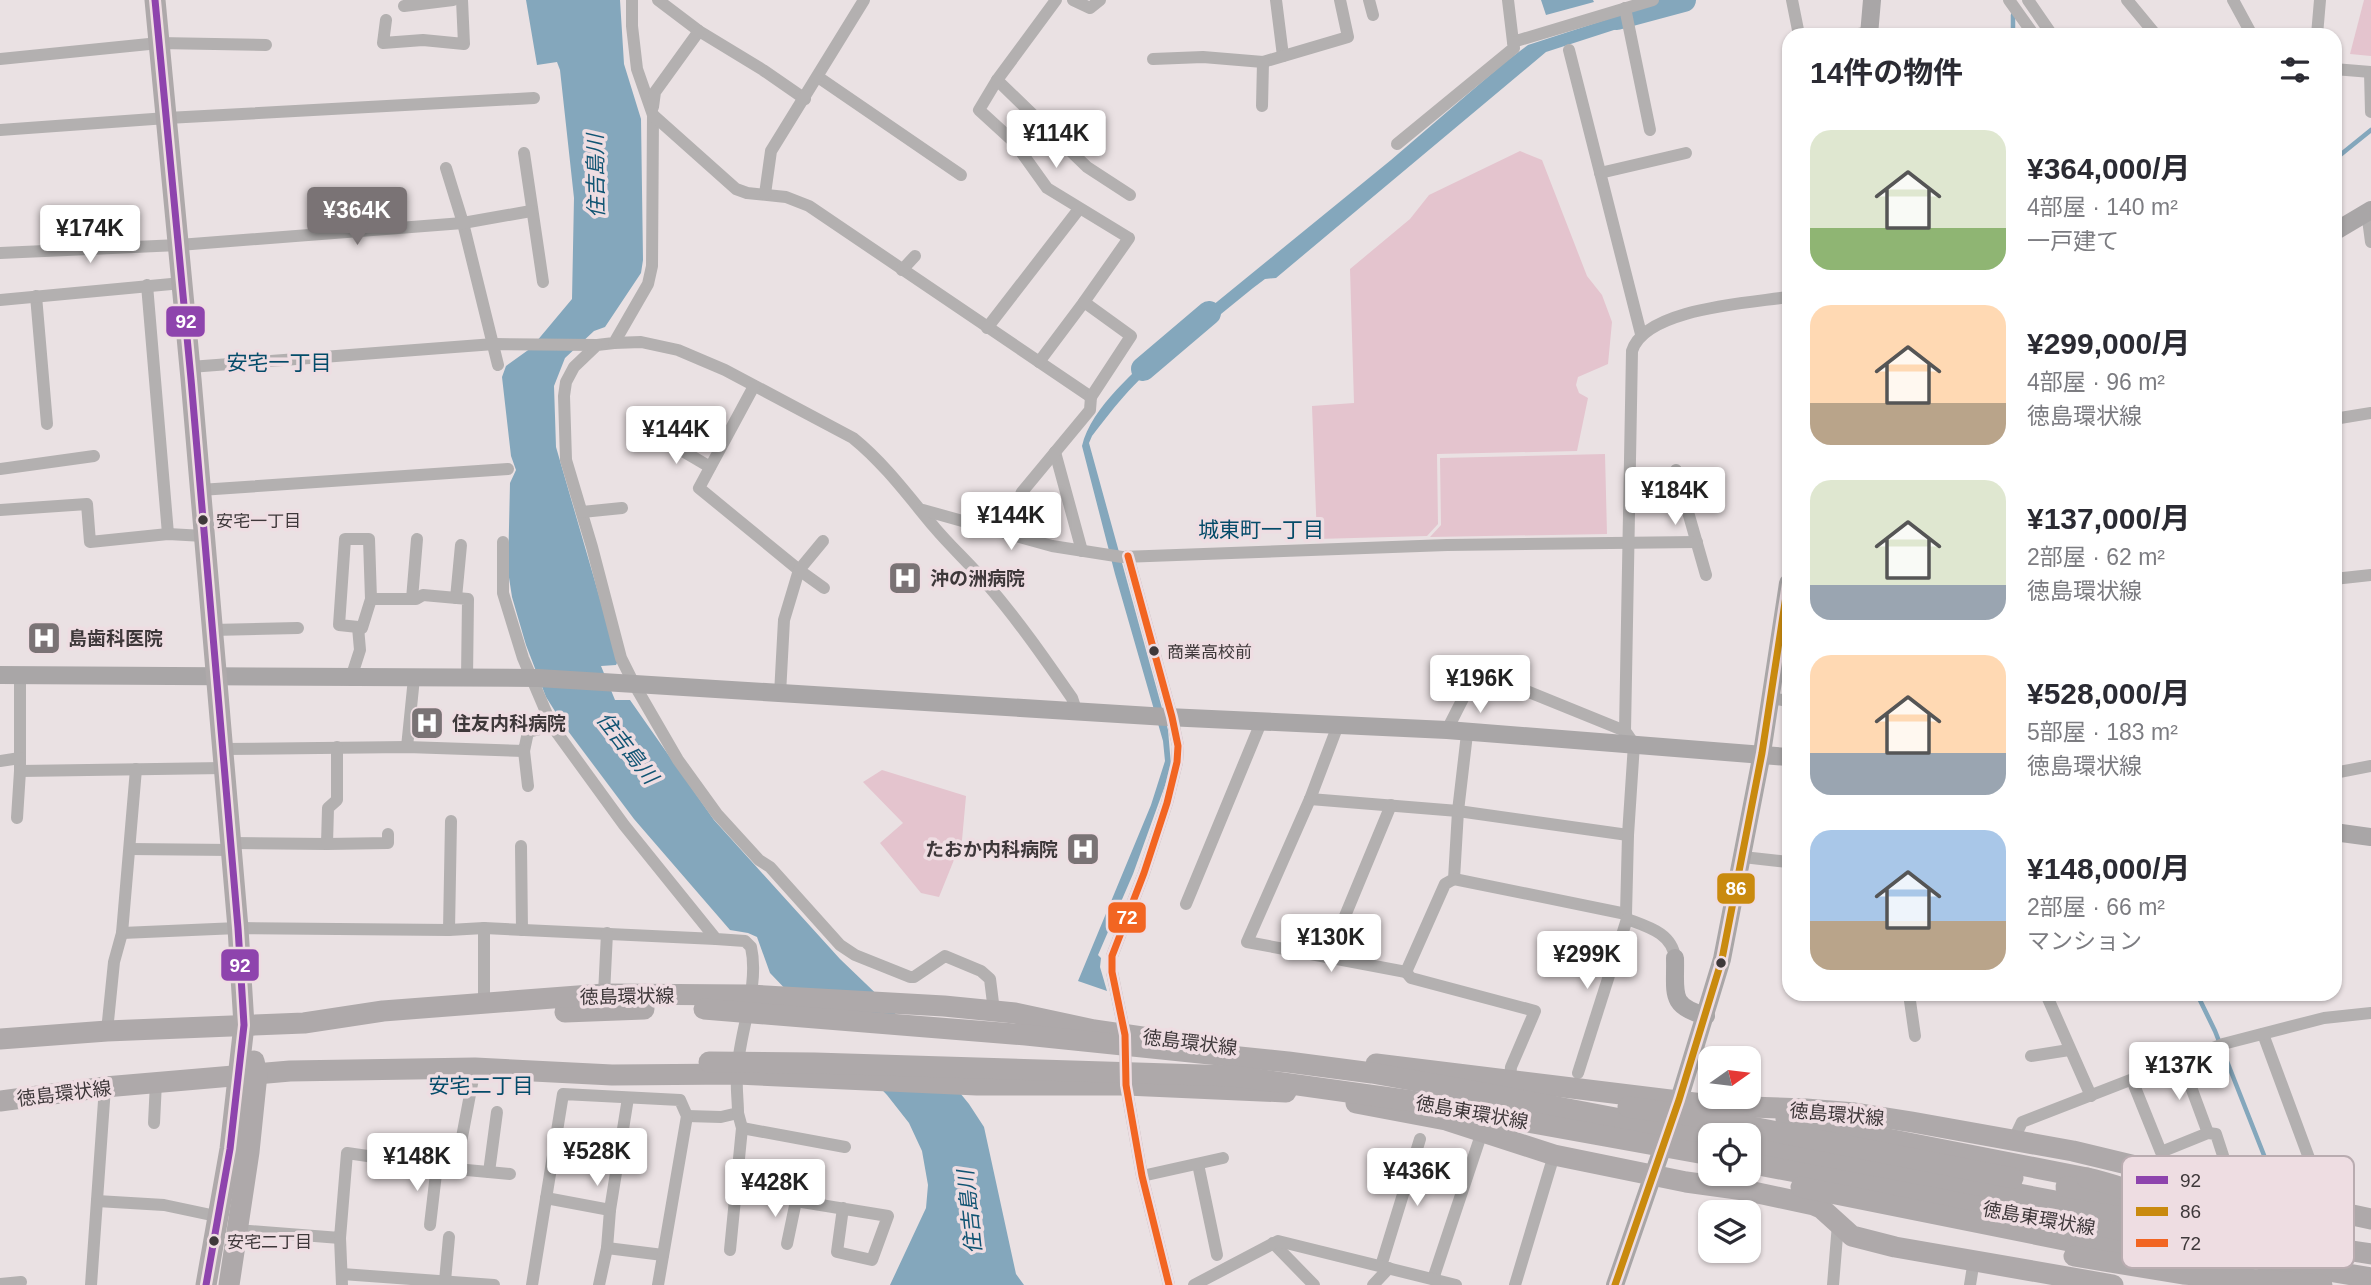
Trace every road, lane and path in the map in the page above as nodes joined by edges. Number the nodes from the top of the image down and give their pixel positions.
1 (155, 0) edge
2 (453, 0) edge
3 (462, 0) edge
4 (632, 0) edge
5 (658, 0) edge
6 (864, 0) edge
7 (1056, 0) edge
8 (1073, 0) edge
9 (1100, 0) edge
10 (1276, 0) edge
11 (1340, 0) edge
12 (1369, 0) edge
13 (1508, 0) edge
14 (1653, 0) edge
15 (1792, 0) edge
16 (1872, 0) edge
17 (2008, 0) edge
18 (2028, 0) edge
19 (2127, 0) edge
20 (2233, 0) edge
21 (2320, 0) edge
22 (404, 6) dead end
23 (1625, 10) junction
24 (1373, 15) dead end
25 (386, 20) dead end
26 (1798, 28) edge
27 (1865, 28) edge
28 (2029, 28) edge
29 (2047, 28) edge
30 (2150, 28) edge
31 (2248, 28) edge
32 (2318, 28) edge
33 (699, 31) junction
34 (1513, 42) junction
35 (159, 43) junction
36 (266, 45) dead end
37 (1569, 50) dead end
38 (1283, 56) junction
39 (0, 59) edge
40 (1153, 59) dead end
41 (1263, 62) junction
42 (2342, 70) edge
43 (2371, 72) edge
44 (818, 77) junction
45 (997, 80) junction
46 (534, 98) dead end
47 (805, 99) junction
48 (1262, 106) dead end
49 (652, 112) junction
50 (2371, 112) edge
51 (167, 118) junction
52 (0, 130) edge
53 (1650, 131) dead end
54 (1397, 144) dead end
55 (524, 153) dead end
56 (1686, 153) dead end
57 (446, 168) dead end
58 (1600, 173) junction
59 (961, 175) dead end
60 (765, 194) junction
61 (1130, 195) dead end
62 (1080, 209) junction
63 (531, 211) junction
64 (2369, 211) edge
65 (463, 223) junction
66 (2342, 227) edge
67 (2371, 242) edge
68 (178, 245) junction
69 (0, 253) edge
70 (915, 256) dead end
71 (902, 270) junction
72 (543, 282) dead end
73 (182, 283) junction
74 (147, 285) junction
75 (36, 296) junction
76 (1782, 298) edge
77 (0, 300) edge
78 (1084, 302) junction
79 (987, 328) junction
80 (1641, 334) junction
81 (614, 343) junction
82 (494, 344) junction
83 (591, 345) junction
84 (1039, 362) junction
85 (498, 365) dead end
86 (190, 367) junction
87 (754, 386) junction
88 (1091, 397) junction
89 (2371, 413) edge
90 (2342, 417) edge
91 (47, 424) dead end
92 (659, 437) dead end
93 (1055, 452) junction
94 (94, 456) dead end
95 (710, 467) junction
96 (0, 469) edge
97 (508, 469) dead end
98 (1676, 470) dead end
99 (200, 490) junction
100 (622, 508) dead end
101 (0, 510) edge
102 (923, 510) junction
103 (582, 512) junction
104 (1004, 532) junction
105 (168, 534) junction
106 (204, 536) junction
107 (417, 539) dead end
108 (823, 541) dead end
109 (503, 542) dead end
110 (1629, 542) junction
111 (1697, 542) junction
112 (461, 545) dead end
113 (1082, 551) junction
114 (1119, 556) junction
115 (799, 570) junction
116 (1706, 575) dead end
117 (2371, 575) edge
118 (2342, 578) edge
119 (824, 588) dead end
120 (456, 598) junction
121 (371, 599) junction
122 (412, 599) junction
123 (358, 627) junction
124 (298, 628) dead end
125 (212, 630) junction
126 (1782, 671) edge
127 (0, 675) edge
128 (20, 675) junction
129 (215, 677) junction
130 (351, 678) junction
131 (414, 678) junction
132 (467, 678) junction
133 (535, 678) junction
134 (625, 684) junction
135 (780, 694) junction
136 (1780, 699) edge
137 (1076, 710) junction
138 (1164, 717) junction
139 (1262, 720) junction
140 (1338, 725) junction
141 (552, 726) junction
142 (1447, 730) junction
143 (1467, 734) junction
144 (1630, 738) junction
145 (337, 747) junction
146 (407, 747) junction
147 (524, 751) junction
148 (1762, 753) junction
149 (1782, 756) edge
150 (223, 758) junction
151 (0, 761) edge
152 (20, 765) junction
153 (2371, 766) edge
154 (136, 769) junction
155 (2342, 771) edge
156 (528, 786) dead end
157 (1310, 799) junction
158 (1391, 805) junction
159 (1458, 811) junction
160 (16, 818) dead end
161 (451, 821) dead end
162 (2342, 833) edge
163 (388, 834) dead end
164 (1628, 835) junction
165 (2371, 836) edge
166 (327, 844) junction
167 (231, 846) junction
168 (521, 846) dead end
169 (130, 849) junction
170 (1743, 857) junction
171 (1782, 861) edge
172 (1454, 879) junction
173 (1186, 904) dead end
174 (1626, 916) junction
175 (238, 928) junction
176 (484, 928) junction
177 (449, 930) junction
178 (522, 930) junction
179 (122, 933) junction
180 (607, 933) junction
181 (716, 939) junction
182 (1328, 957) junction
183 (1675, 958) joint
184 (1406, 972) junction
185 (604, 995) junction
186 (750, 995) junction
187 (1910, 1001) edge
188 (2049, 1001) edge
189 (484, 1003) junction
190 (994, 1011) junction
191 (2371, 1013) edge
192 (1706, 1016) junction
193 (304, 1023) junction
194 (244, 1025) junction
195 (107, 1031) junction
196 (2263, 1034) junction
197 (1125, 1035) junction
198 (1915, 1036) dead end
199 (0, 1039) edge
200 (2069, 1050) junction
201 (2031, 1056) dead end
202 (2180, 1059) junction
203 (475, 1068) junction
204 (1578, 1073) dead end
205 (737, 1074) junction
206 (248, 1075) junction
207 (1510, 1080) junction
208 (2132, 1080) junction
209 (156, 1082) junction
210 (1126, 1085) junction
211 (104, 1087) junction
212 (1473, 1091) junction
213 (2091, 1096) junction
214 (628, 1098) junction
215 (0, 1101) edge
216 (1679, 1101) junction
217 (1698, 1104) edge
218 (1761, 1107) edge
219 (1735, 1110) edge
220 (497, 1112) dead end
221 (738, 1113) junction
222 (687, 1116) junction
223 (154, 1123) dead end
224 (742, 1128) junction
225 (1482, 1132) junction
226 (1583, 1132) junction
227 (2208, 1133) junction
228 (1698, 1134) edge
229 (1420, 1139) dead end
230 (2014, 1139) junction
231 (1761, 1145) edge
232 (845, 1147) dead end
233 (1698, 1154) edge
234 (1554, 1155) junction
235 (2223, 1156) edge
236 (2308, 1156) edge
237 (1223, 1158) dead end
238 (1698, 1161) edge
239 (2122, 1163) edge
240 (1198, 1164) junction
241 (436, 1165) junction
242 (1761, 1165) edge
243 (456, 1169) junction
244 (489, 1172) junction
245 (510, 1174) dead end
246 (1653, 1175) junction
247 (1142, 1176) junction
248 (1761, 1177) edge
249 (737, 1184) junction
250 (2122, 1187) edge
251 (2122, 1196) edge
252 (546, 1198) junction
253 (97, 1200) junction
254 (796, 1200) junction
255 (842, 1208) junction
256 (1821, 1208) junction
257 (610, 1210) junction
258 (2122, 1214) edge
259 (216, 1216) junction
260 (430, 1224) dead end
261 (1838, 1224) junction
262 (237, 1230) junction
263 (2122, 1234) edge
264 (449, 1237) dead end
265 (340, 1238) junction
266 (1273, 1243) junction
267 (787, 1244) dead end
268 (607, 1248) junction
269 (730, 1250) dead end
270 (2122, 1252) edge
271 (663, 1255) junction
272 (1217, 1255) dead end
273 (1974, 1260) junction
274 (2122, 1264) edge
275 (1385, 1267) junction
276 (2147, 1268) edge
277 (2176, 1268) edge
278 (2310, 1268) edge
279 (2371, 1278) edge
280 (342, 1279) edge
281 (1433, 1279) junction
282 (1216, 1280) edge
283 (445, 1281) junction
284 (21, 1282) dead end
285 (0, 1284) edge
286 (91, 1285) edge
287 (206, 1285) edge
288 (229, 1285) edge
289 (494, 1285) edge
290 (533, 1285) edge
291 (599, 1285) edge
292 (659, 1285) edge
293 (1169, 1285) edge
294 (1194, 1285) edge
295 (1314, 1285) edge
296 (1373, 1285) edge
297 (1456, 1285) edge
298 (1515, 1285) edge
299 (1615, 1285) edge
300 (1833, 1285) edge
301 (1970, 1285) edge
302 (2113, 1285) edge
303 (2221, 1285) edge
304 (2322, 1285) edge

1 - 35 main road
2 - 22 street
3 - 25 street
4 - 49 street
5 - 33 street
6 - 44 street
7 - 45 street
8 - 9 street
10 - 38 street
11 - 38 street
12 - 24 street
13 - 34 street
14 - 23 street
15 - 26 street
16 - 27 street
17 - 28 street
18 - 29 street
19 - 30 street
20 - 31 street
21 - 32 street
23 - 34 street
23 - 53 street
33 - 47 street
33 - 49 street
34 - 54 street
35 - 36 street
35 - 39 street
35 - 51 main road
37 - 58 street
38 - 41 street
40 - 41 street
41 - 48 street
42 - 43 street
43 - 50 street
44 - 47 street
44 - 59 street
45 - 61 street
45 - 62 street
46 - 51 street
47 - 60 street
49 - 60 street
49 - 81 street
51 - 52 street
51 - 68 main road
55 - 63 street
56 - 58 street
57 - 65 street
58 - 80 street
60 - 71 street
62 - 78 street
62 - 79 street
63 - 65 street
63 - 72 street
64 - 66 street
64 - 67 street
65 - 68 street
65 - 82 street
68 - 69 street
68 - 73 main road
70 - 71 street
71 - 79 street
73 - 74 street
73 - 86 main road
74 - 75 street
74 - 105 street
75 - 77 street
75 - 91 street
76 - 80 street
78 - 84 street
78 - 88 street
79 - 84 street
80 - 110 street
81 - 83 street
81 - 87 street
82 - 83 street
82 - 85 street
82 - 86 street
83 - 103 street
84 - 88 street
86 - 99 main road
87 - 95 street
87 - 102 street
88 - 93 street
89 - 90 street
92 - 95 street
93 - 104 street
93 - 113 street
94 - 96 street
95 - 115 street
97 - 99 street
98 - 111 street
99 - 106 main road
100 - 103 street
101 - 105 street
102 - 104 street
102 - 137 street
103 - 134 street
104 - 113 street
105 - 106 street
106 - 125 main road
107 - 122 street
108 - 115 street
109 - 133 street
110 - 111 street
110 - 114 street
110 - 144 street
111 - 116 street
112 - 120 street
113 - 114 street
114 - 138 street
115 - 119 street
115 - 135 street
117 - 118 street
120 - 122 street
120 - 132 street
121 - 122 street
121 - 123 street
121 - 123 street
123 - 130 street
124 - 125 street
125 - 129 main road
126 - 136 street
127 - 128 street
128 - 129 street
128 - 152 street
129 - 130 street
129 - 150 main road
130 - 131 street
131 - 132 street
131 - 146 street
132 - 133 street
133 - 134 street
133 - 141 street
134 - 135 street
134 - 190 street
135 - 137 street
136 - 148 street
137 - 138 street
138 - 139 street
138 - 197 street
139 - 140 street
139 - 173 street
140 - 142 street
140 - 157 street
141 - 147 street
141 - 181 street
142 - 143 street
142 - 144 street
143 - 144 street
143 - 159 street
144 - 148 street
144 - 164 street
145 - 146 street
145 - 150 street
145 - 166 street
146 - 147 street
147 - 156 street
148 - 149 street
148 - 170 street
150 - 154 street
150 - 167 main road
151 - 152 street
152 - 154 street
152 - 160 street
153 - 155 street
154 - 169 street
157 - 158 street
157 - 182 street
158 - 159 street
158 - 182 street
159 - 164 street
159 - 172 street
161 - 177 street
162 - 165 street
163 - 166 street
164 - 174 street
166 - 167 street
167 - 169 street
167 - 175 main road
168 - 178 street
169 - 179 street
170 - 171 street
170 - 192 street
172 - 174 street
172 - 184 street
174 - 183 street
174 - 204 street
175 - 177 street
175 - 179 street
175 - 194 main road
176 - 177 street
176 - 178 street
176 - 189 street
178 - 180 street
179 - 195 street
180 - 181 street
180 - 185 street
181 - 186 street
182 - 184 street
183 - 192 street
184 - 207 street
185 - 186 main road, 徳島環状線
185 - 189 main road, 徳島環状線
186 - 190 main road, 徳島環状線
186 - 205 street
187 - 198 street
188 - 200 street
189 - 193 main road, 徳島環状線
190 - 197 main road, 徳島環状線
191 - 196 street
192 - 216 street
193 - 194 main road, 徳島環状線
193 - 212 main road, 徳島環状線, bridge
194 - 195 main road, 徳島環状線
194 - 206 main road
195 - 199 main road, 徳島環状線
196 - 202 street
196 - 236 street
197 - 207 main road, 徳島環状線
197 - 210 street
200 - 201 street
200 - 213 street
202 - 208 street
202 - 227 street
203 - 205 main road, 徳島環状線
203 - 206 main road, 徳島環状線
203 - 226 main road, 徳島東環状線, bridge
203 - 243 street
205 - 210 main road, 徳島環状線
205 - 221 street
206 - 209 main road, 徳島環状線
206 - 259 main road
206 - 262 main road
207 - 216 main road, 徳島環状線
208 - 213 street
208 - 227 street
209 - 211 main road, 徳島環状線
209 - 223 street
210 - 225 main road, 徳島環状線
210 - 247 street
211 - 215 main road, 徳島環状線
211 - 253 street
212 - 228 main road, 徳島環状線, bridge
212 - 251 main road, bridge
213 - 230 street
214 - 222 street
214 - 252 street
214 - 257 street
216 - 217 main road, 徳島環状線
216 - 246 street
218 - 230 main road, 徳島環状線
219 - 250 main road, bridge
220 - 244 street
221 - 222 street
221 - 224 street
222 - 271 street
224 - 232 street
224 - 249 street
225 - 234 main road, 徳島環状線
225 - 281 street
226 - 233 main road, 徳島東環状線, bridge
226 - 238 main road, bridge
227 - 235 street
229 - 275 street
230 - 239 main road, 徳島環状線
231 - 258 main road, bridge
234 - 246 main road, 徳島環状線
234 - 298 street
237 - 240 street
240 - 247 street
240 - 272 street
241 - 243 street
241 - 260 street
241 - 265 street
242 - 263 main road, 徳島東環状線
243 - 244 street
244 - 245 street
246 - 256 main road, 徳島環状線
246 - 299 street
247 - 293 street
248 - 270 main road
249 - 254 street
249 - 269 street
252 - 257 street
252 - 290 street
253 - 259 street
253 - 286 street
254 - 255 street
254 - 267 street
255 - 255 street
256 - 261 main road, 徳島環状線
256 - 274 main road, bridge
257 - 268 street
259 - 287 main road
261 - 273 main road, 徳島環状線
261 - 300 street
262 - 265 street
262 - 288 main road
264 - 283 street
265 - 280 street
266 - 275 street
266 - 282 street
266 - 295 street
268 - 271 street
268 - 291 street
271 - 292 street
273 - 301 street
273 - 302 main road, 徳島環状線
275 - 281 street
275 - 296 street
276 - 304 main road, bridge
277 - 303 main road
278 - 279 main road, 徳島東環状線
280 - 283 street
281 - 297 street
282 - 294 street
283 - 289 street
284 - 285 street

